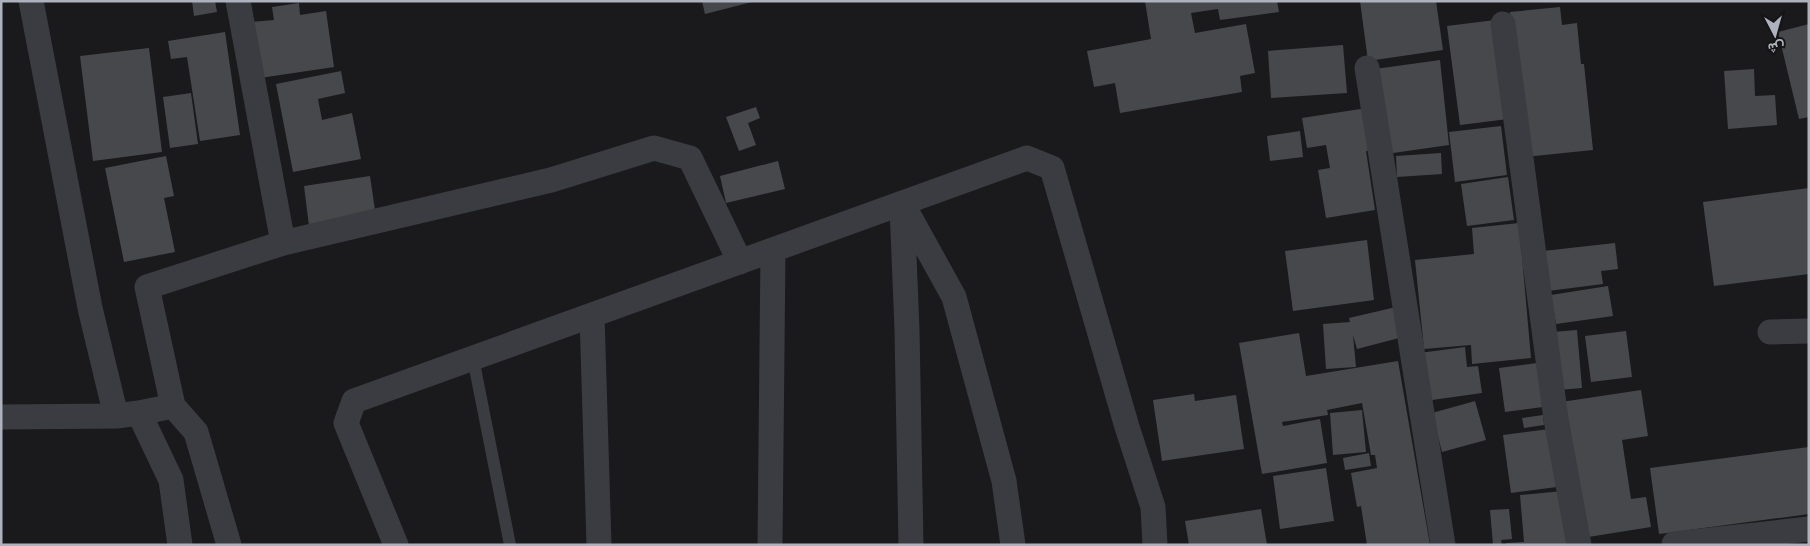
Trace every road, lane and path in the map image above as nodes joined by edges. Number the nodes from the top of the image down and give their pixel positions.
1 (31, 1) edge
2 (238, 1) edge
3 (1503, 24) dead end
4 (1367, 68) dead end
5 (902, 203) junction
6 (283, 243) junction
7 (773, 250) junction
8 (740, 262) junction
9 (592, 315) junction
10 (1809, 331) edge
11 (1770, 332) dead end
12 (473, 358) junction
13 (172, 406) junction
14 (2, 414) edge
15 (128, 414) junction
16 (1809, 529) edge
17 (1674, 544) edge
18 (180, 545) edge
19 (229, 545) edge
20 (396, 545) edge
21 (510, 545) edge
22 (599, 545) edge
23 (770, 545) edge
24 (911, 545) edge
25 (1013, 545) edge
26 (1155, 545) edge
27 (1443, 545) edge
28 (1579, 545) edge

1 - 15 street
2 - 6 street
3 - 28 street
4 - 27 street
5 - 7 street
5 - 24 street
5 - 25 street
5 - 26 street
6 - 8 street
6 - 13 street
7 - 8 street
7 - 23 street
8 - 9 street
9 - 12 street
9 - 22 street
10 - 11 street
12 - 20 street
12 - 21 lane
13 - 15 street
13 - 19 street
14 - 15 street
15 - 18 street
16 - 17 street

